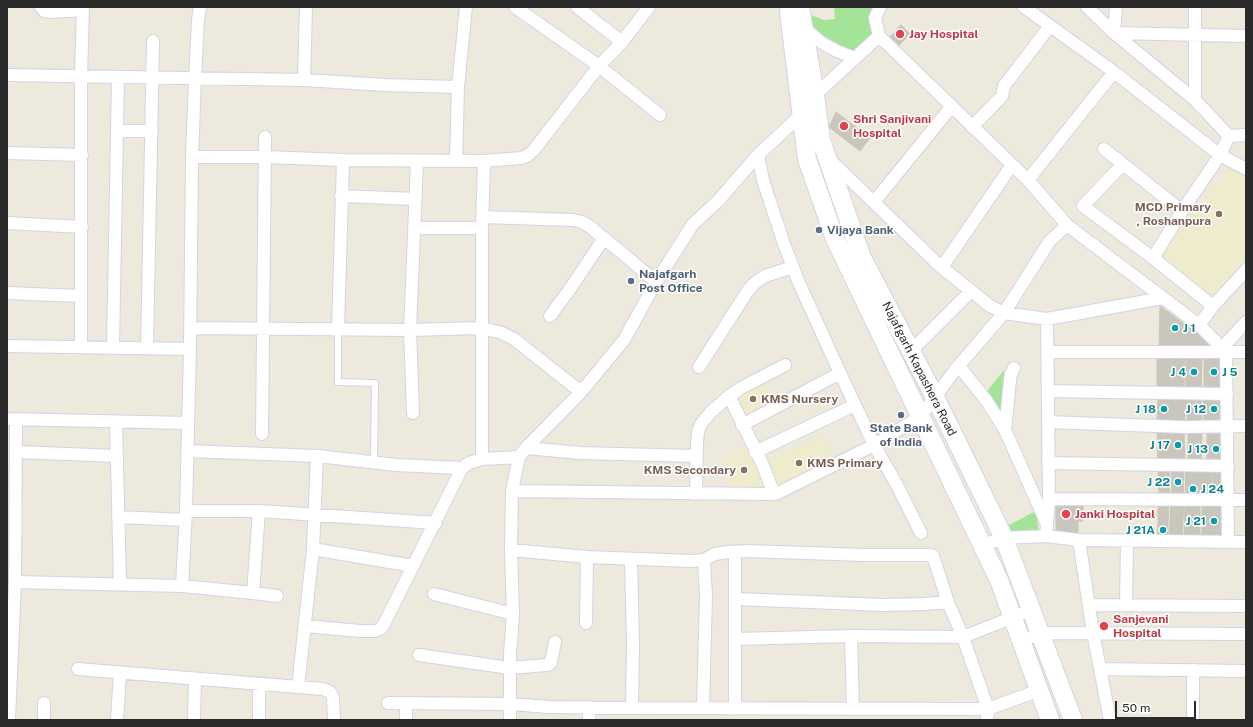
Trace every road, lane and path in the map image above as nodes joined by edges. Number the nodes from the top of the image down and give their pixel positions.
1 (41, 7) edge
2 (200, 7) edge
3 (306, 7) edge
4 (466, 7) edge
5 (515, 7) edge
6 (577, 7) edge
7 (649, 7) edge
8 (789, 7) edge
9 (800, 7) edge
10 (880, 7) edge
11 (1024, 7) edge
12 (1087, 7) edge
13 (1116, 7) edge
14 (1195, 7) edge
15 (83, 9) edge
16 (1050, 26) junction
17 (804, 28) junction
18 (1114, 32) junction
19 (1195, 34) junction
20 (879, 36) junction
21 (1246, 36) edge
22 (153, 41) dead end
23 (622, 42) junction
24 (856, 58) junction
25 (599, 66) junction
26 (1114, 72) junction
27 (7, 75) edge
28 (81, 76) junction
29 (118, 77) junction
30 (153, 77) junction
31 (195, 78) junction
32 (304, 80) junction
33 (458, 87) junction
34 (815, 95) junction
35 (1195, 100) junction
36 (952, 106) junction
37 (802, 114) junction
38 (660, 115) dead end
39 (972, 127) junction
40 (117, 131) junction
41 (152, 132) junction
42 (1246, 135) edge
43 (1229, 136) junction
44 (265, 137) dead end
45 (1104, 148) dead end
46 (7, 153) edge
47 (82, 155) junction
48 (758, 155) junction
49 (1220, 155) junction
50 (826, 156) junction
51 (192, 157) junction
52 (265, 157) junction
53 (343, 160) junction
54 (417, 161) junction
55 (456, 161) junction
56 (484, 162) junction
57 (1123, 164) junction
58 (1012, 165) junction
59 (1246, 169) edge
60 (1028, 180) junction
61 (341, 196) junction
62 (416, 199) junction
63 (874, 202) junction
64 (1182, 211) junction
65 (7, 223) edge
66 (482, 223) junction
67 (1067, 225) junction
68 (82, 227) junction
69 (415, 228) junction
70 (604, 238) junction
71 (1153, 258) junction
72 (793, 267) junction
73 (942, 267) junction
74 (1246, 270) edge
75 (656, 282) junction
76 (971, 291) junction
77 (7, 293) edge
78 (81, 296) junction
79 (1163, 298) junction
80 (1213, 306) junction
81 (1004, 313) junction
82 (550, 316) dead end
83 (1047, 319) junction
84 (1246, 322) edge
85 (1199, 325) junction
86 (190, 328) junction
87 (482, 328) junction
88 (263, 329) junction
89 (338, 329) junction
90 (410, 330) junction
91 (7, 346) edge
92 (81, 347) junction
93 (113, 347) junction
94 (147, 348) junction
95 (190, 349) junction
96 (1224, 350) junction
97 (911, 351) junction
98 (1048, 352) junction
99 (1246, 352) edge
100 (785, 365) dead end
101 (958, 366) junction
102 (699, 367) dead end
103 (1014, 368) dead end
104 (840, 373) junction
105 (1048, 391) junction
106 (581, 392) junction
107 (1227, 394) junction
108 (729, 396) junction
109 (935, 397) junction
110 (855, 405) junction
111 (413, 413) dead end
112 (921, 416) junction
113 (12, 420) edge
114 (116, 422) junction
115 (1048, 422) junction
116 (188, 423) junction
117 (742, 425) junction
118 (1228, 426) junction
119 (1246, 426) edge
120 (1005, 430) junction
121 (262, 434) dead end
122 (874, 445) junction
123 (187, 451) junction
124 (16, 452) junction
125 (756, 452) junction
126 (522, 453) junction
127 (117, 456) junction
128 (317, 456) junction
129 (696, 456) junction
130 (482, 459) junction
131 (374, 462) junction
132 (1048, 463) junction
133 (1228, 466) junction
134 (462, 468) junction
135 (512, 491) junction
136 (11, 494) edge
137 (696, 494) junction
138 (774, 494) junction
139 (1048, 499) junction
140 (1228, 500) junction
141 (1246, 500) edge
142 (259, 511) junction
143 (315, 514) junction
144 (185, 516) junction
145 (118, 517) junction
146 (436, 523) junction
147 (1047, 530) junction
148 (921, 533) dead end
149 (1004, 538) junction
150 (1079, 540) junction
151 (1127, 540) junction
152 (1228, 542) junction
153 (1246, 542) edge
154 (983, 545) junction
155 (313, 549) junction
156 (511, 550) junction
157 (735, 552) junction
158 (587, 557) junction
159 (631, 558) junction
160 (704, 560) junction
161 (413, 566) junction
162 (15, 582) junction
163 (120, 584) junction
164 (182, 586) junction
165 (253, 593) junction
166 (434, 594) dead end
167 (277, 596) dead end
168 (736, 599) junction
169 (948, 602) junction
170 (1089, 605) junction
171 (1126, 605) junction
172 (1246, 606) edge
173 (1031, 610) junction
174 (514, 614) junction
175 (1013, 617) junction
176 (586, 623) dead end
177 (305, 626) junction
178 (1041, 633) junction
179 (1093, 633) junction
180 (1246, 634) edge
181 (851, 636) junction
182 (963, 637) junction
183 (735, 639) junction
184 (1022, 641) junction
185 (554, 642) dead end
186 (418, 655) dead end
187 (510, 668) junction
188 (78, 669) dead end
189 (1100, 669) junction
190 (1193, 670) junction
191 (1246, 671) edge
192 (120, 673) junction
193 (195, 678) junction
194 (259, 684) junction
195 (298, 687) junction
196 (1040, 690) junction
197 (388, 703) dead end
198 (406, 703) junction
199 (44, 704) dead end
200 (511, 704) junction
201 (589, 707) junction
202 (632, 708) junction
203 (703, 708) junction
204 (735, 708) junction
205 (853, 709) junction
206 (911, 714) edge
207 (988, 715) edge
208 (9, 720) edge
209 (44, 720) edge
210 (117, 720) edge
211 (194, 720) edge
212 (259, 720) edge
213 (334, 720) edge
214 (406, 720) edge
215 (510, 720) edge
216 (589, 720) edge
217 (1050, 720) edge
218 (1073, 720) edge
219 (1110, 720) edge
220 (1193, 720) edge

1 - 15 street
2 - 31 street
3 - 32 street
4 - 33 street
5 - 25 street
6 - 23 street
7 - 23 street
8 - 37 main road, Najafgarh Kapashera Road
9 - 17 main road, Najafgarh Kapashera Road
10 - 20 street
11 - 16 street
12 - 18 street
13 - 18 street
14 - 19 street
15 - 28 street
16 - 26 street
16 - 39 street
17 - 24 street
17 - 34 main road, Najafgarh Kapashera Road
18 - 19 street
18 - 35 street
19 - 21 street
19 - 35 street
20 - 24 street
20 - 36 street
22 - 30 street
23 - 25 street
24 - 34 street
25 - 38 street
25 - 56 street
26 - 49 street
26 - 60 street
27 - 28 street
28 - 29 street
28 - 47 street
29 - 30 street
29 - 40 street
30 - 31 street
30 - 41 street
31 - 32 street
31 - 51 street
32 - 33 street
33 - 55 street
34 - 50 main road, Najafgarh Kapashera Road
35 - 43 street
36 - 39 street
36 - 63 street
37 - 48 street
37 - 112 main road, Najafgarh Kapashera Road
39 - 58 street
40 - 41 street
40 - 93 street
41 - 94 street
42 - 43 street
43 - 49 street
44 - 52 street
45 - 57 street
46 - 47 street
47 - 68 street
48 - 72 street
48 - 75 street
49 - 59 street
49 - 64 street
50 - 63 street
50 - 97 main road, Najafgarh Kapashera Road
51 - 52 street
51 - 86 street
52 - 53 street
52 - 88 street
53 - 54 street
53 - 61 street
54 - 55 street
54 - 62 street
55 - 56 street
56 - 66 street
57 - 64 street
57 - 71 street
58 - 60 street
58 - 73 street
60 - 67 street
61 - 62 street
61 - 89 street
62 - 69 street
63 - 73 street
64 - 71 street
65 - 68 street
66 - 69 street
66 - 70 street
66 - 87 street
67 - 79 street
67 - 81 street
68 - 78 street
69 - 90 street
70 - 75 street
70 - 82 street
71 - 80 street
72 - 102 street
72 - 104 street
73 - 76 street
74 - 80 street
75 - 106 street
76 - 81 street
76 - 97 street
77 - 78 street
78 - 92 street
79 - 83 street
79 - 85 street
80 - 85 street
81 - 83 street
81 - 101 street
83 - 98 street
84 - 96 street
85 - 96 street
86 - 88 street
86 - 95 street
87 - 90 street
87 - 106 street
87 - 130 street
88 - 89 street
88 - 121 street
89 - 90 street
89 - 131 lane
90 - 111 street
91 - 92 street
92 - 93 street
93 - 94 street
94 - 95 street
95 - 116 street
96 - 98 street
96 - 99 street
96 - 107 street
97 - 109 main road, Najafgarh Kapashera Road
98 - 105 street
100 - 108 street
101 - 109 street
101 - 120 street
103 - 120 street
104 - 110 street
104 - 117 street
105 - 107 street
105 - 115 street
106 - 126 street
107 - 118 street
108 - 117 street
108 - 129 street
109 - 112 street
109 - 149 main road, Najafgarh Kapashera Road
110 - 122 street
110 - 125 street
112 - 122 street
112 - 154 main road, Najafgarh Kapashera Road
113 - 114 street
113 - 124 street
114 - 116 street
114 - 127 street
115 - 118 street
115 - 132 street
116 - 123 street
117 - 125 street
118 - 119 street
118 - 133 street
120 - 147 street
122 - 138 street
122 - 148 street
123 - 128 street
123 - 144 street
124 - 127 street
124 - 136 street
125 - 138 street
126 - 129 street
126 - 130 street
126 - 135 street
127 - 145 street
128 - 131 street
128 - 143 street
129 - 137 street
130 - 134 street
131 - 134 street
132 - 133 street
132 - 139 street
133 - 140 street
134 - 146 street
135 - 137 street
135 - 156 street
136 - 162 street
137 - 138 street
139 - 140 street
139 - 147 street
140 - 141 street
140 - 152 street
142 - 143 street
142 - 144 street
142 - 165 street
143 - 146 street
143 - 155 street
144 - 145 street
144 - 164 street
145 - 163 street
146 - 161 street
147 - 149 street
147 - 150 street
149 - 154 street
149 - 173 main road, Najafgarh Kapashera Road
150 - 151 street
150 - 170 street
151 - 152 street
151 - 171 street
152 - 153 street
154 - 175 main road, Najafgarh Kapashera Road
155 - 161 street
155 - 177 street
156 - 158 street
156 - 174 street
157 - 160 street
157 - 168 street
157 - 169 street
158 - 159 street
158 - 176 street
159 - 160 street
159 - 202 street
160 - 203 street
161 - 177 street
162 - 163 street
162 - 208 street
163 - 164 street
164 - 165 street
165 - 167 street
166 - 174 street
168 - 169 street
168 - 183 street
169 - 182 street
170 - 171 street
170 - 179 street
171 - 172 street
173 - 175 street
173 - 178 main road, Najafgarh Kapashera Road
174 - 187 street
175 - 182 street
175 - 184 main road, Najafgarh Kapashera Road
177 - 195 street
178 - 179 street
178 - 184 street
178 - 218 main road, Najafgarh Kapashera Road
179 - 180 street
179 - 189 street
181 - 182 street
181 - 183 street
181 - 205 street
182 - 207 street
183 - 204 street
184 - 196 main road, Najafgarh Kapashera Road
185 - 187 street
186 - 187 street
187 - 200 street
188 - 192 street
189 - 190 street
189 - 219 street
190 - 191 street
190 - 220 street
192 - 193 street
192 - 210 street
193 - 194 street
193 - 211 street
194 - 195 street
194 - 212 street
195 - 213 street
196 - 207 street
196 - 217 main road, Najafgarh Kapashera Road
197 - 198 street
198 - 200 street
198 - 214 street
199 - 209 street
200 - 201 street
200 - 215 street
201 - 202 street
201 - 216 street
202 - 203 street
203 - 204 street
204 - 205 street
205 - 206 street
206 - 207 street

